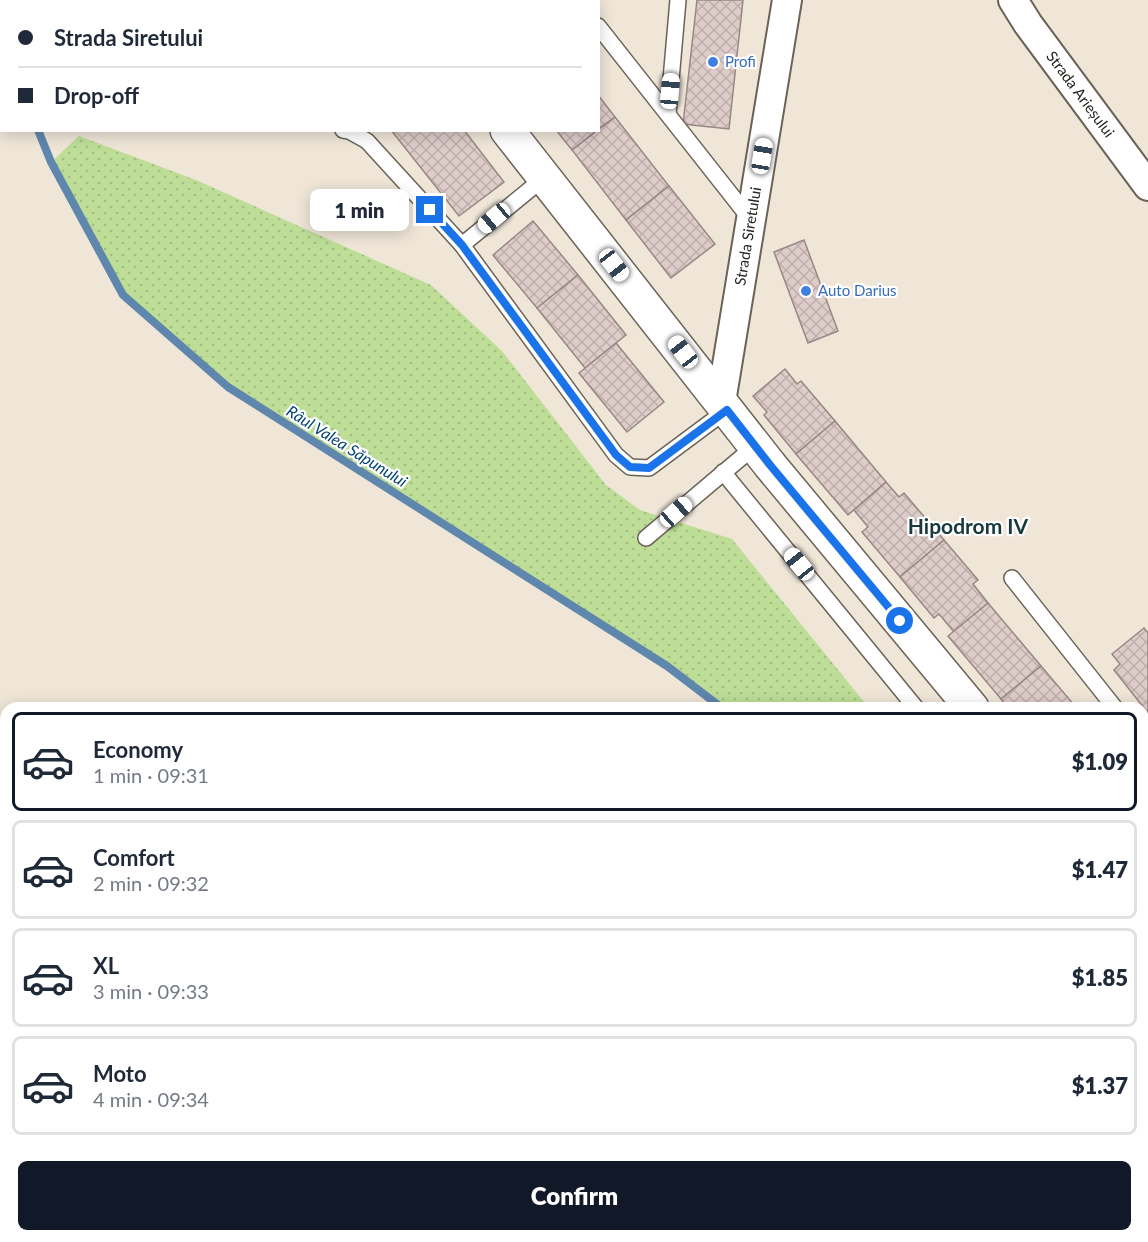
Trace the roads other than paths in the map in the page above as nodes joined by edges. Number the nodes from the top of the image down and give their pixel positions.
1 (678, 0) edge
2 (787, 0) edge
3 (1013, 0) edge
4 (600, 29) edge
5 (668, 114) junction
6 (351, 132) edge
7 (509, 132) edge
8 (545, 177) junction
9 (1148, 186) edge
10 (751, 220) junction
11 (462, 245) junction
12 (724, 406) junction
13 (755, 446) junction
14 (723, 472) junction
15 (646, 538) dead end
16 (1012, 578) dead end
17 (911, 702) edge
18 (967, 702) edge
19 (1110, 702) edge

1 - 5 lane
2 - 10 street, Strada Siretului
3 - 9 street, Strada Arieșului
4 - 5 lane
5 - 10 lane
6 - 11 lane
7 - 8 street
8 - 11 lane
8 - 12 street
10 - 12 street, Strada Siretului
11 - 12 lane
12 - 13 street
13 - 14 lane
13 - 18 street
14 - 15 lane
14 - 17 lane
16 - 19 lane

